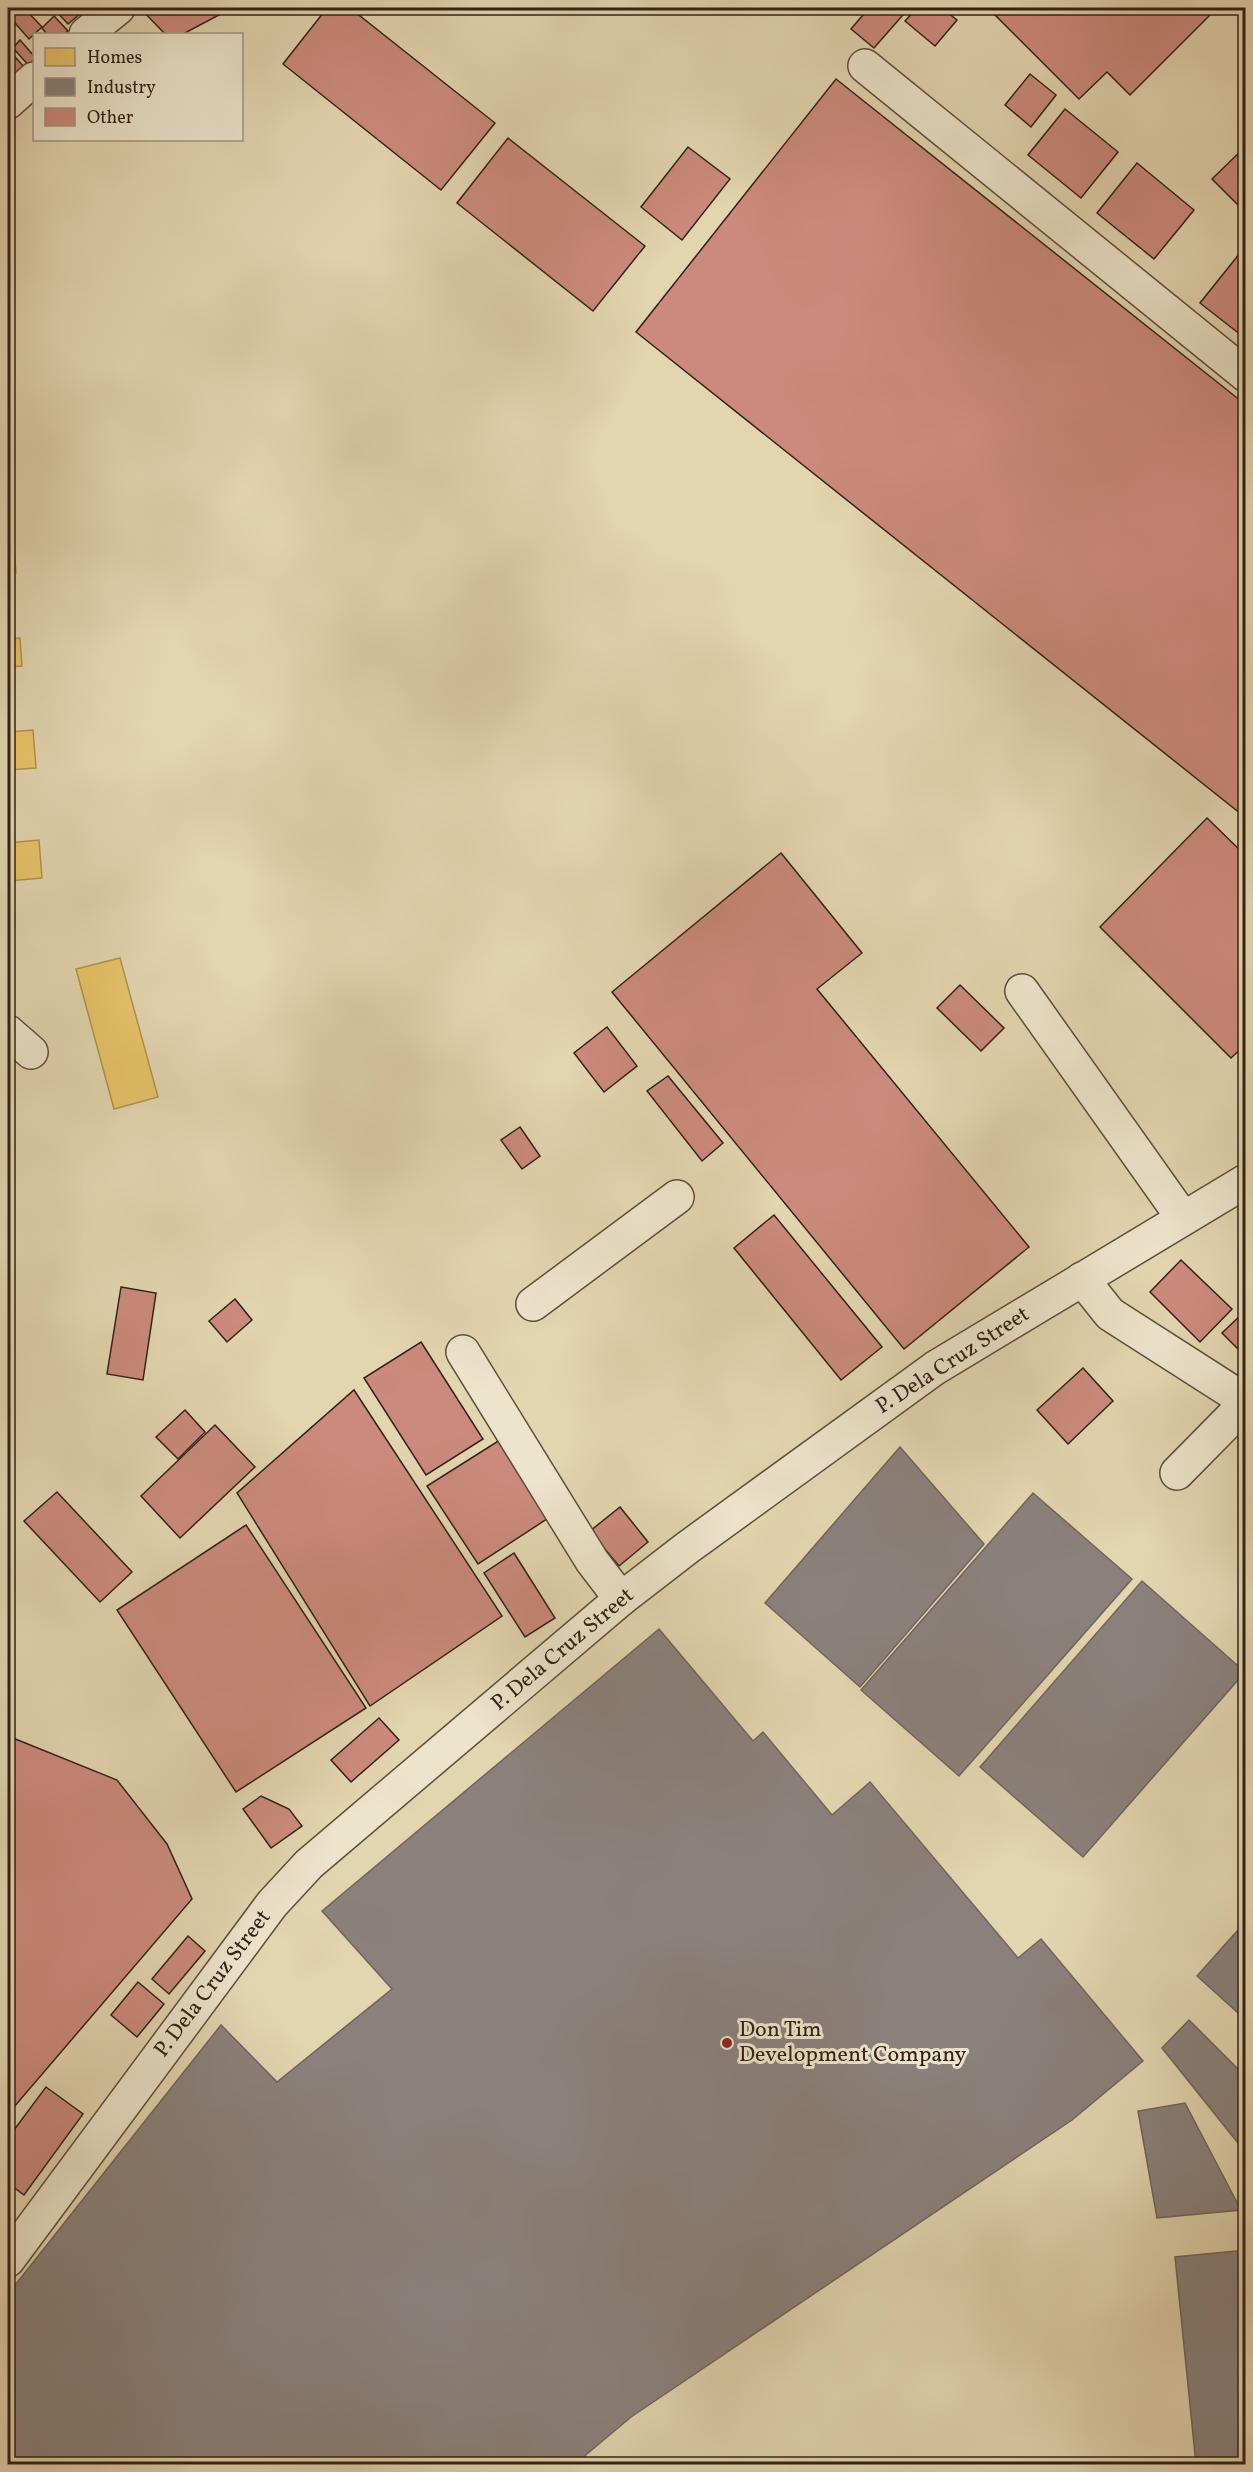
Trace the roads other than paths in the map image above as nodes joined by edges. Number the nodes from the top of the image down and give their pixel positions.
1 (118, 8) edge
2 (87, 33) edge
3 (866, 66) dead end
4 (33, 80) edge
5 (8, 102) edge
6 (1245, 375) edge
7 (1022, 991) dead end
8 (1245, 1181) edge
9 (677, 1197) dead end
10 (1184, 1218) junction
11 (1082, 1279) junction
12 (533, 1304) dead end
13 (463, 1353) dead end
14 (1245, 1402) edge
15 (1177, 1473) dead end
16 (621, 1599) junction
17 (8, 2260) edge

1 - 2 street
3 - 6 street
4 - 5 street
7 - 10 street
8 - 10 street, P. Dela Cruz Street
9 - 12 street
10 - 11 street, P. Dela Cruz Street
11 - 14 street
11 - 16 street, P. Dela Cruz Street
13 - 16 street
14 - 15 street
16 - 17 street, P. Dela Cruz Street

